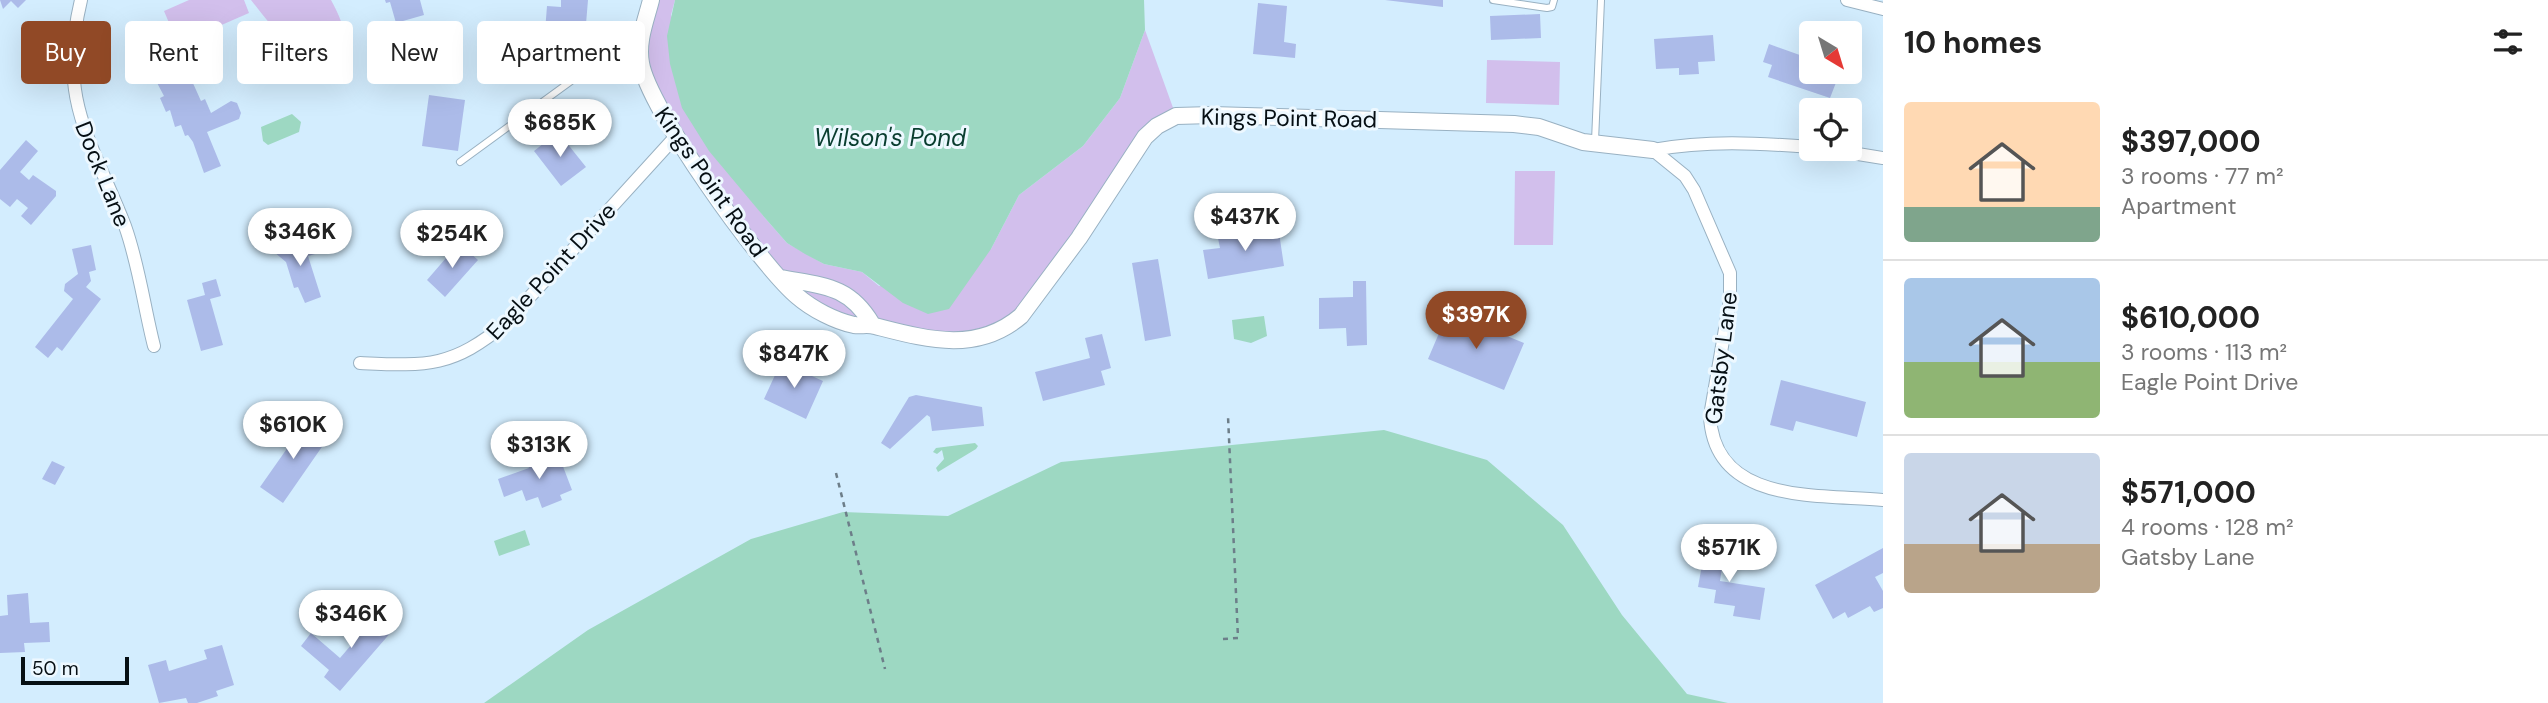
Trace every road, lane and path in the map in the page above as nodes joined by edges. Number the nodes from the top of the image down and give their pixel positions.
1 (81, 0) edge
2 (651, 0) edge
3 (1493, 0) edge
4 (1554, 0) edge
5 (1601, 0) edge
6 (1847, 0) edge
7 (1883, 9) edge
8 (645, 24) edge
9 (645, 76) edge
10 (567, 84) edge
11 (677, 135) junction
12 (1595, 143) junction
13 (1799, 146) edge
14 (1653, 150) junction
15 (1862, 155) edge
16 (1883, 158) edge
17 (460, 162) dead end
18 (781, 278) junction
19 (872, 324) junction
20 (154, 346) dead end
21 (360, 363) dead end
22 (1228, 416) dead end
23 (836, 472) dead end
24 (1883, 500) edge
25 (1223, 639) dead end
26 (886, 670) dead end

1 - 20 street, Dock Lane
2 - 8 street, Kings Point Road
3 - 4 lane
5 - 12 lane
6 - 7 street
9 - 11 street, Kings Point Road
10 - 17 lane
11 - 18 street, Kings Point Road
11 - 21 street, Eagle Point Drive
12 - 14 street, Kings Point Road
12 - 19 street, Kings Point Road
13 - 14 street, Kings Point Road
14 - 24 street, Gatsby Lane
15 - 16 street
18 - 19 street, Kings Point Road
18 - 19 street, Kings Point Road
22 - 25 path
23 - 26 path

